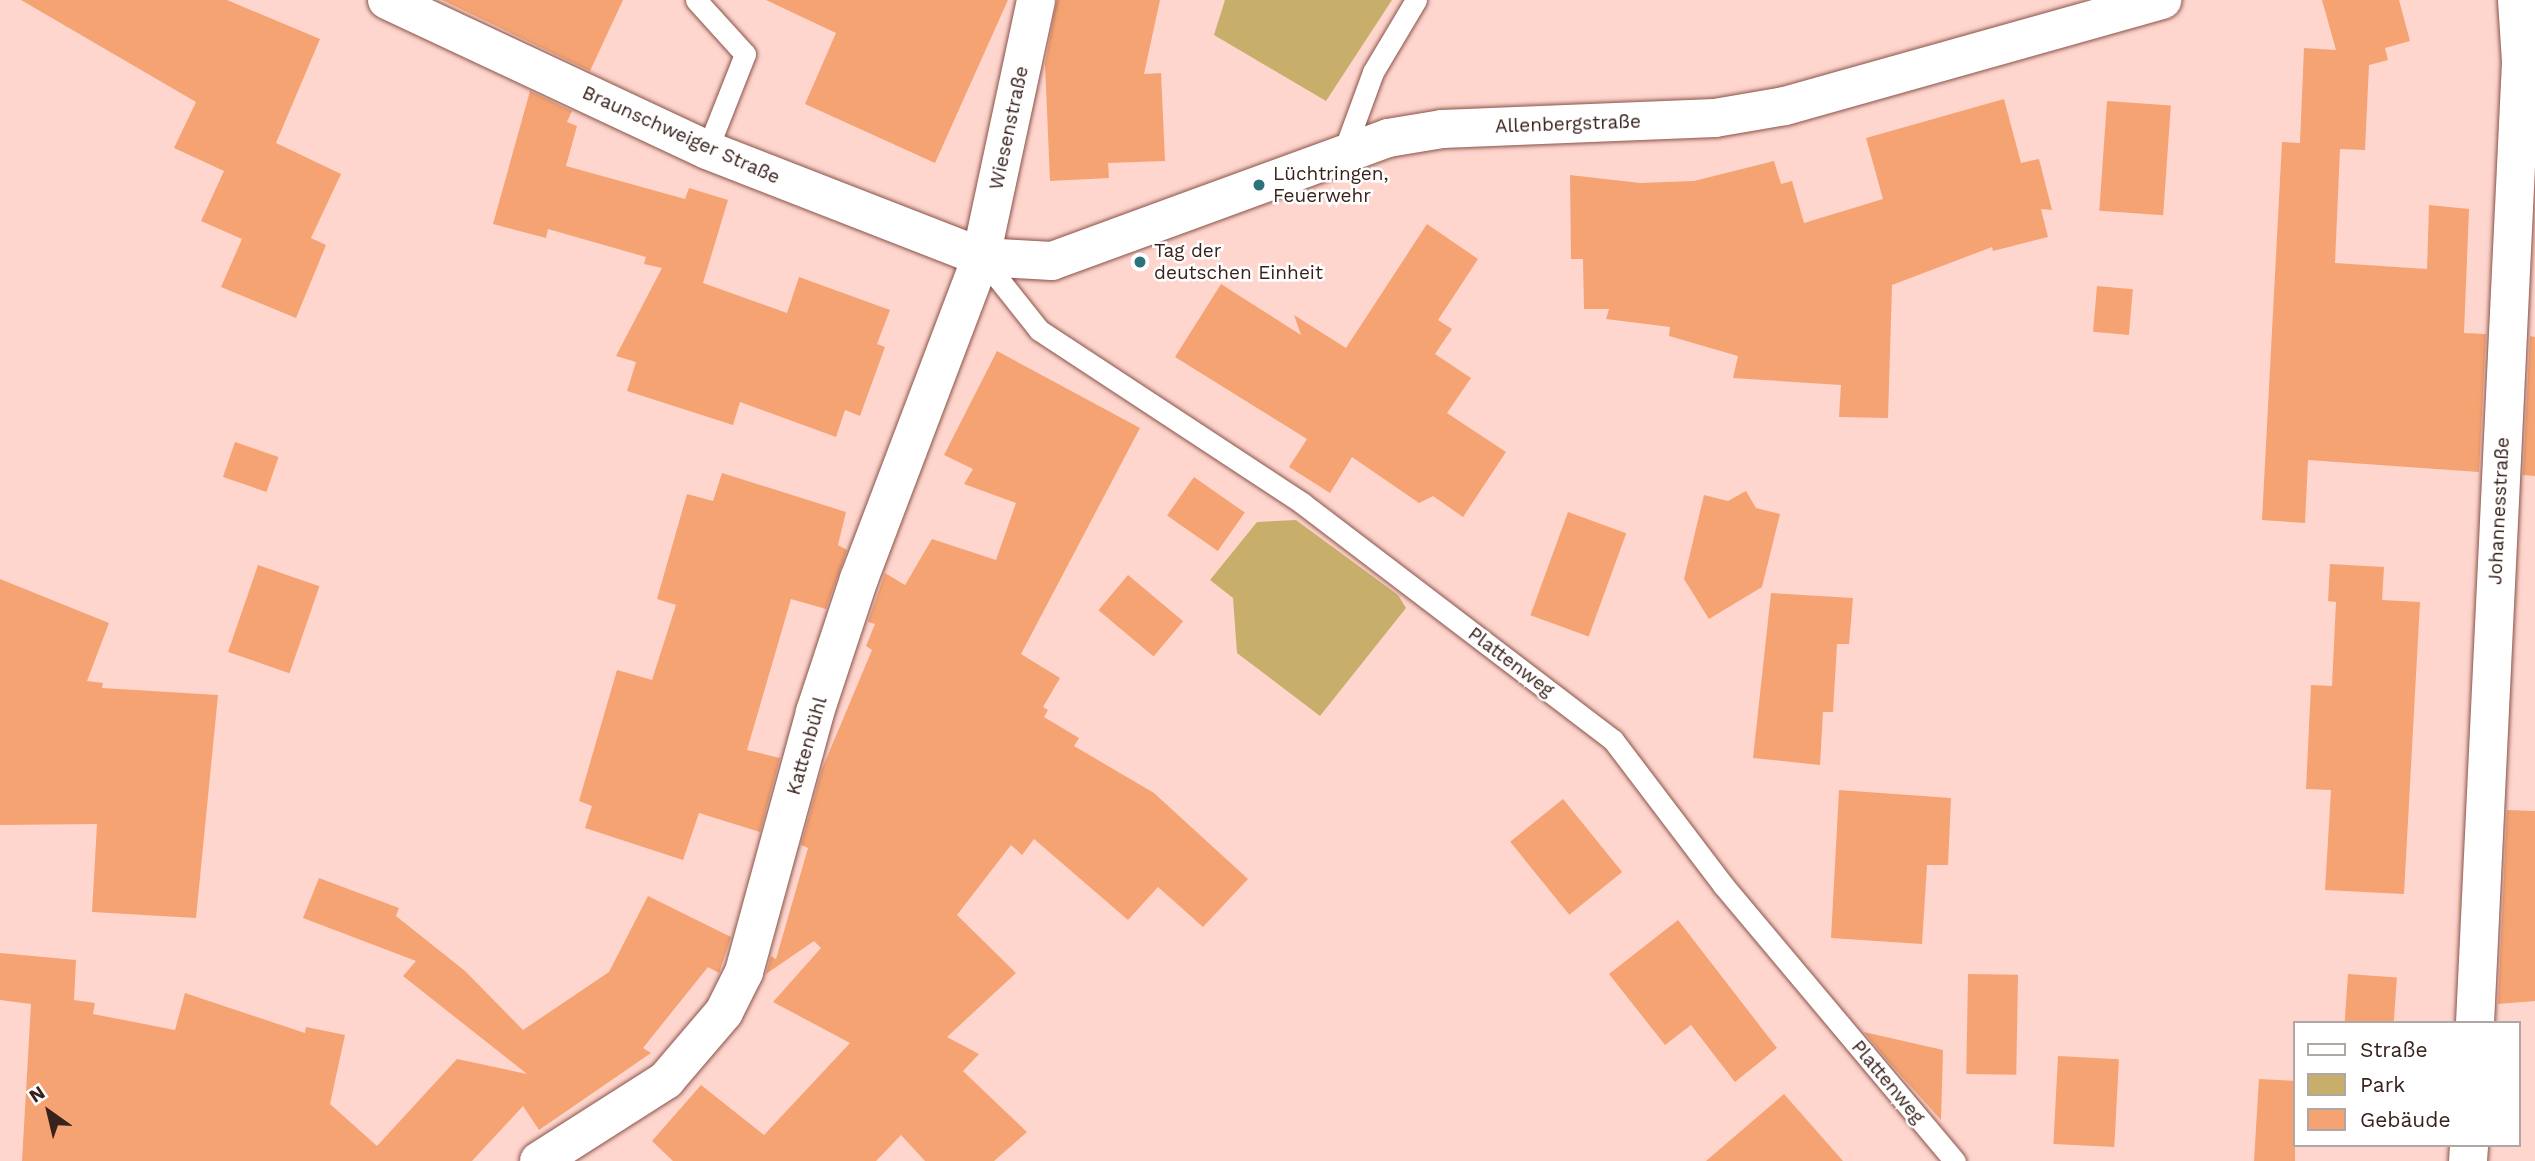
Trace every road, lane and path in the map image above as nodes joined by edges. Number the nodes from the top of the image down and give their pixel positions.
1 (387, 0) edge
2 (696, 0) edge
3 (1036, 0) edge
4 (1416, 0) edge
5 (2162, 0) edge
6 (2517, 0) edge
7 (707, 150) junction
8 (1344, 150) junction
9 (981, 257) junction
10 (2475, 1021) edge
11 (539, 1161) edge
12 (1955, 1161) edge

1 - 7 street, Braunschweiger Straße
2 - 7 lane
3 - 9 street, Wiesenstraße
4 - 8 lane
5 - 8 street, Allenbergstraße
6 - 10 street, Johannesstraße
7 - 9 street, Braunschweiger Straße
8 - 9 street, Allenbergstraße
9 - 11 street, Kattenbühl
9 - 12 lane, Plattenweg

